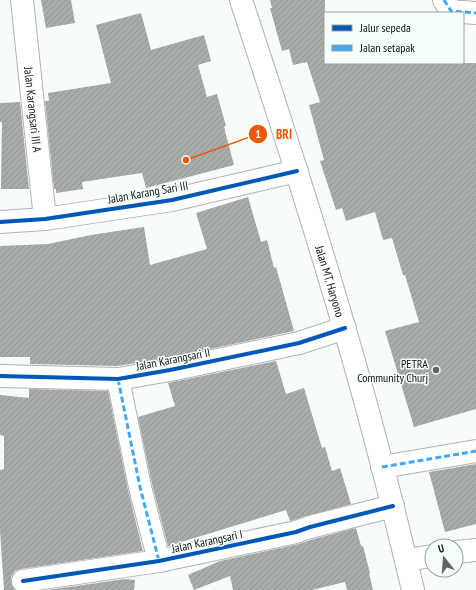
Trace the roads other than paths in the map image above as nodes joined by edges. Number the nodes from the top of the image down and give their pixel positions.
1 (22, 0) edge
2 (241, 0) edge
3 (444, 0) edge
4 (462, 12) edge
5 (464, 12) edge
6 (474, 13) edge
7 (297, 171) junction
8 (45, 220) junction
9 (0, 222) edge
10 (345, 328) junction
11 (0, 376) edge
12 (118, 379) junction
13 (476, 451) edge
14 (382, 467) junction
15 (393, 506) junction
16 (476, 550) edge
17 (464, 551) edge
18 (424, 557) edge
19 (406, 560) junction
20 (159, 561) junction
21 (23, 581) dead end
22 (413, 590) edge

1 - 8 street, Jalan Karangsari III A
2 - 7 street, Jalan MT. Haryono
3 - 4 street
5 - 6 street
7 - 8 street, Jalan Karang Sari III
7 - 10 street, Jalan MT. Haryono
8 - 9 street, Jalan Karang Sari III
10 - 12 street, Jalan Karangsari II
10 - 14 street, Jalan MT. Haryono
11 - 12 street, Jalan Karangsari II
12 - 20 street
13 - 14 street
14 - 15 street, Jalan MT. Haryono
15 - 19 street, Jalan MT. Haryono
15 - 20 street, Jalan Karangsari I
16 - 17 street
18 - 19 street
19 - 22 street, Jalan MT. Haryono
20 - 21 street, Jalan Karangsari I

